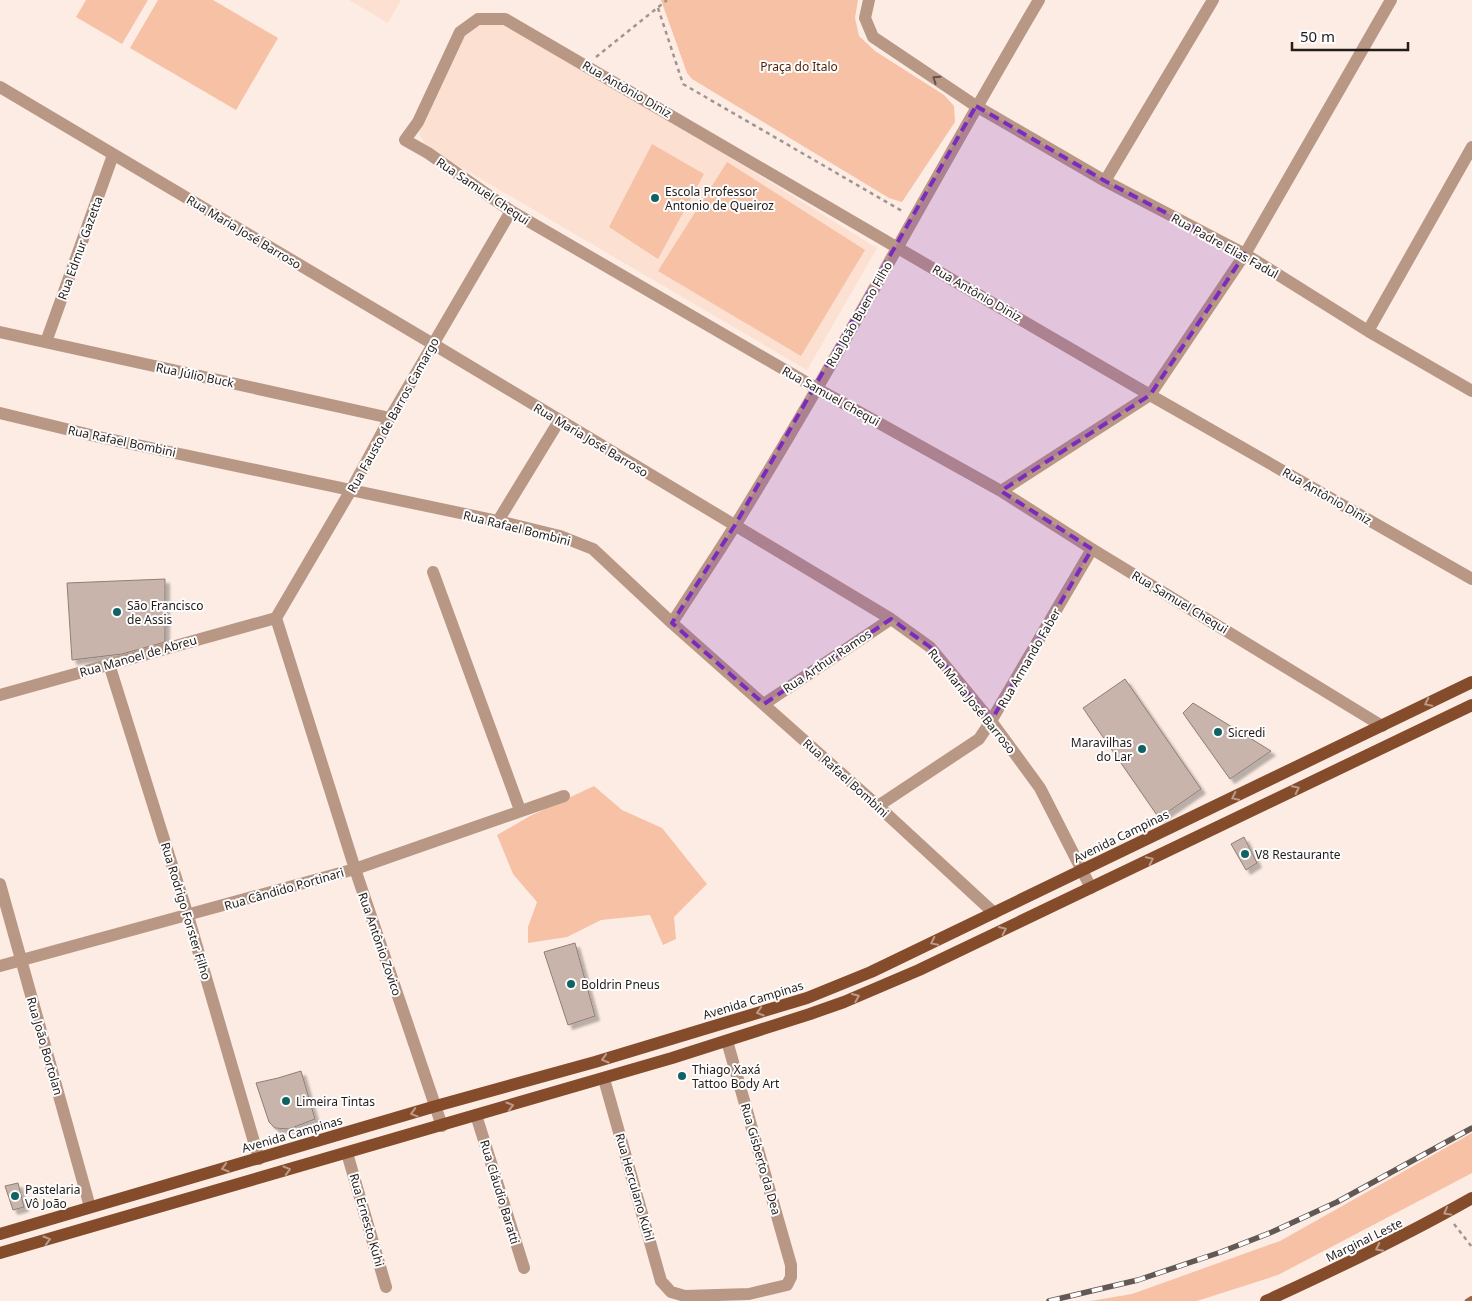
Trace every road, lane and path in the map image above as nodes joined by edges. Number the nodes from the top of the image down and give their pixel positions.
1 (667, 0) edge
2 (869, 0) edge
3 (1039, 0) edge
4 (1213, 0) edge
5 (1391, 0) edge
6 (658, 8) junction
7 (478, 19) joint
8 (586, 65) junction
9 (0, 87) edge
10 (976, 106) junction
11 (1472, 147) edge
12 (113, 155) junction
13 (1105, 181) junction
14 (510, 212) junction
15 (914, 218) junction
16 (898, 246) junction
17 (1245, 254) junction
18 (1368, 331) junction
19 (0, 332) edge
20 (46, 342) junction
21 (433, 344) junction
22 (816, 388) junction
23 (1472, 391) edge
24 (1150, 395) junction
25 (0, 413) edge
26 (390, 418) junction
27 (559, 421) junction
28 (351, 490) junction
29 (1001, 491) junction
30 (498, 521) junction
31 (735, 525) junction
32 (1092, 549) junction
33 (433, 572) dead end
34 (1472, 579) edge
35 (276, 618) junction
36 (891, 618) junction
37 (672, 623) junction
38 (108, 664) junction
39 (1472, 682) edge
40 (0, 695) edge
41 (764, 704) junction
42 (1472, 705) edge
43 (991, 722) junction
44 (1382, 726) junction
45 (564, 796) dead end
46 (878, 806) junction
47 (520, 810) junction
48 (355, 869) junction
49 (1083, 869) junction
50 (0, 884) edge
51 (1091, 888) junction
52 (994, 913) junction
53 (188, 916) junction
54 (20, 960) junction
55 (0, 966) edge
56 (727, 1041) junction
57 (604, 1079) junction
58 (436, 1106) junction
59 (476, 1115) junction
60 (442, 1126) junction
61 (348, 1153) junction
62 (259, 1158) junction
63 (1472, 1198) edge
64 (90, 1207) junction
65 (0, 1234) edge
66 (1463, 1236) dead end
67 (1472, 1246) edge
68 (0, 1253) edge
69 (524, 1268) dead end
70 (386, 1287) dead end
71 (671, 1292) joint
72 (1266, 1301) edge

1 - 6 path
10 -> 2 street, Rua Padre Elias Fadul
3 - 10 street, Rua João Bueno Filho
4 - 13 street
5 - 17 street
6 - 8 path
6 - 15 path
7 - 8 street, Rua Antônio Diniz
7 - 14 street, Rua Samuel Chequi
8 - 16 street, Rua Antônio Diniz
9 - 12 street, Rua Maria José Barroso
10 - 13 street, Rua Padre Elias Fadul
10 - 15 street, Rua João Bueno Filho
11 - 18 street
12 - 20 street, Rua Edmur Gazetta
12 - 21 street, Rua Maria José Barroso
13 - 17 street, Rua Padre Elias Fadul
14 - 21 street, Rua Fausto de Barros Camargo
14 - 22 street, Rua Samuel Chequi
15 - 16 street, Rua João Bueno Filho
16 - 22 street, Rua João Bueno Filho
16 - 24 street, Rua Antônio Diniz
17 - 18 street, Rua Padre Elias Fadul
17 - 24 street
18 - 23 street, Rua Padre Elias Fadul
19 - 20 street, Rua Júlio Buck
20 - 26 street, Rua Júlio Buck
21 - 26 street, Rua Fausto de Barros Camargo
21 - 27 street, Rua Maria José Barroso
22 - 29 street, Rua Samuel Chequi
22 - 31 street, Rua João Bueno Filho
24 - 29 street
24 - 34 street, Rua Antônio Diniz
25 - 28 street, Rua Rafael Bombini
26 - 28 street, Rua Fausto de Barros Camargo
27 - 30 street
27 - 31 street, Rua Maria José Barroso
28 - 30 street, Rua Rafael Bombini
28 - 35 street, Rua Fausto de Barros Camargo
29 - 32 street, Rua Samuel Chequi
30 - 37 street, Rua Rafael Bombini
31 - 36 street, Rua Maria José Barroso
31 - 37 street, Rua João Bueno Filho
32 - 43 street, Rua Armando Faber
32 - 44 street, Rua Samuel Chequi
33 - 47 street
35 - 38 street, Rua Manoel de Abreu
35 - 48 street, Rua Antônio Zovico
36 - 41 street, Rua Arthur Ramos
36 - 43 street, Rua Maria José Barroso
37 - 41 street, Rua Rafael Bombini
38 - 40 street, Rua Manoel de Abreu
38 - 53 street, Rua Rodrigo Forster Filho
39 -> 44 main road, Avenida Campinas
41 - 46 street, Rua Rafael Bombini
51 -> 42 main road
43 - 46 street, Rua Armando Faber
43 - 49 street, Rua Maria José Barroso
44 -> 49 main road, Avenida Campinas
45 - 47 street, Rua Cândido Portinari
46 - 52 street, Rua Rafael Bombini
47 - 48 street, Rua Cândido Portinari
48 - 53 street, Rua Cândido Portinari
48 - 58 street, Rua Antônio Zovico
49 - 51 street, Rua Maria José Barroso
49 - 52 main road, Avenida Campinas
50 - 54 street, Rua João Bortolan
56 -> 51 main road
52 -> 58 main road, Avenida Campinas
53 - 54 street, Rua Cândido Portinari
53 - 62 street, Rua Rodrigo Forster Filho
54 - 55 street, Rua Cândido Portinari
54 - 64 street, Rua João Bortolan
56 - 57 main road
56 - 71 street, Rua Gisberto da Dea
59 -> 57 main road
57 - 71 street, Rua Herculano Kuhl
58 - 60 street, Rua Antônio Zovico
58 -> 62 main road, Avenida Campinas
59 - 60 main road
59 - 69 street, Rua Cláudio Baratti
60 - 61 main road
68 -> 61 main road
61 - 70 street, Rua Ernesto Kuhi
62 -> 64 main road, Avenida Campinas
63 -> 72 main road, Marginal Leste
64 - 65 main road, Avenida Campinas
66 - 67 path

